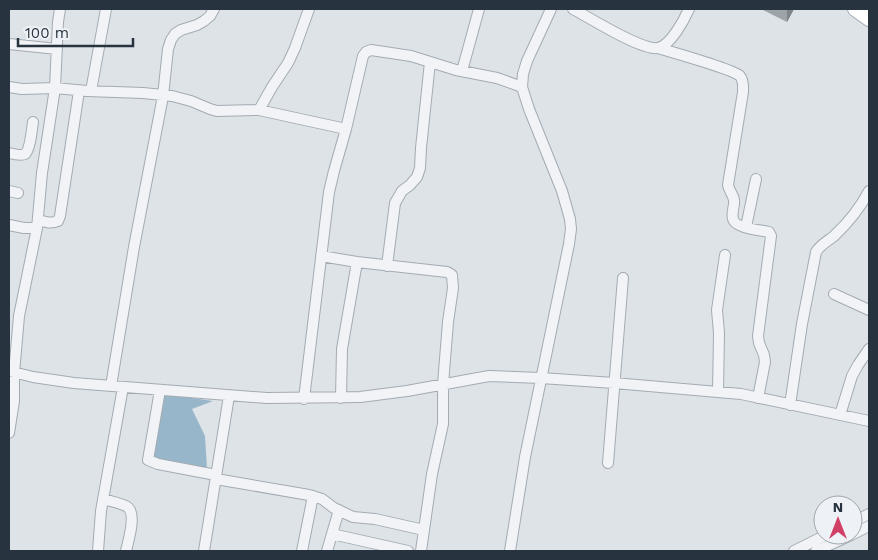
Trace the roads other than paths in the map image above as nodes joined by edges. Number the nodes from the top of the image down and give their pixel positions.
1 (60, 9) edge
2 (106, 9) edge
3 (214, 9) edge
4 (309, 9) edge
5 (479, 9) edge
6 (551, 9) edge
7 (573, 9) edge
8 (689, 9) edge
9 (855, 9) edge
10 (869, 19) edge
11 (9, 44) edge
12 (658, 48) junction
13 (57, 49) junction
14 (430, 62) junction
15 (462, 71) junction
16 (9, 87) edge
17 (522, 87) junction
18 (55, 88) junction
19 (79, 91) junction
20 (91, 91) junction
21 (163, 96) junction
22 (259, 110) junction
23 (33, 122) dead end
24 (346, 129) junction
25 (9, 153) edge
26 (756, 179) dead end
27 (869, 190) edge
28 (37, 224) junction
29 (9, 225) edge
30 (746, 227) junction
31 (725, 255) dead end
32 (321, 256) junction
33 (356, 262) junction
34 (387, 266) junction
35 (623, 278) dead end
36 (834, 294) dead end
37 (869, 310) edge
38 (869, 349) edge
39 (12, 372) edge
40 (541, 378) junction
41 (614, 383) junction
42 (443, 384) junction
43 (111, 386) junction
44 (123, 387) junction
45 (160, 390) junction
46 (718, 392) junction
47 (229, 396) junction
48 (341, 398) junction
49 (758, 398) junction
50 (304, 399) junction
51 (790, 405) junction
52 (840, 415) junction
53 (869, 421) edge
54 (9, 433) edge
55 (608, 463) dead end
56 (216, 477) junction
57 (313, 496) junction
58 (103, 499) junction
59 (339, 510) junction
60 (424, 530) junction
61 (332, 534) junction
62 (813, 542) edge
63 (830, 545) edge
64 (98, 551) edge
65 (126, 551) edge
66 (204, 551) edge
67 (302, 551) edge
68 (327, 551) edge
69 (408, 551) edge
70 (421, 551) edge
71 (510, 551) edge
72 (794, 551) edge
73 (816, 551) edge

1 - 13 street
2 - 20 street
3 - 21 street
4 - 22 street
5 - 15 street
6 - 17 street
7 - 12 street
8 - 12 street
9 - 10 main road
11 - 13 street
12 - 30 street
13 - 18 street
14 - 15 street
14 - 24 street
14 - 34 street
15 - 17 street
16 - 18 street
17 - 40 street
18 - 19 street
18 - 28 street
19 - 20 street
19 - 28 street
20 - 21 street
21 - 22 street
21 - 43 street
22 - 24 street
23 - 25 street
24 - 32 street
26 - 30 street
27 - 51 street
28 - 29 street
28 - 39 street
30 - 49 street
31 - 46 street
32 - 33 street
32 - 50 street
33 - 34 street
33 - 48 street
34 - 42 street
35 - 41 street
36 - 37 street
38 - 52 street
39 - 43 street
39 - 54 street
40 - 41 street
40 - 42 street
40 - 71 street
41 - 46 street
41 - 55 street
42 - 48 street
42 - 60 street
43 - 44 street
44 - 45 street
44 - 58 street
45 - 47 street
45 - 56 street
46 - 49 street
47 - 50 street
47 - 56 street
48 - 50 street
49 - 51 street
51 - 52 street
52 - 53 street
56 - 57 street
56 - 66 street
57 - 59 street
57 - 67 street
58 - 64 street
58 - 65 street
59 - 60 street
59 - 61 street
60 - 70 street
61 - 68 street
61 - 69 street
62 - 72 street
63 - 73 street

